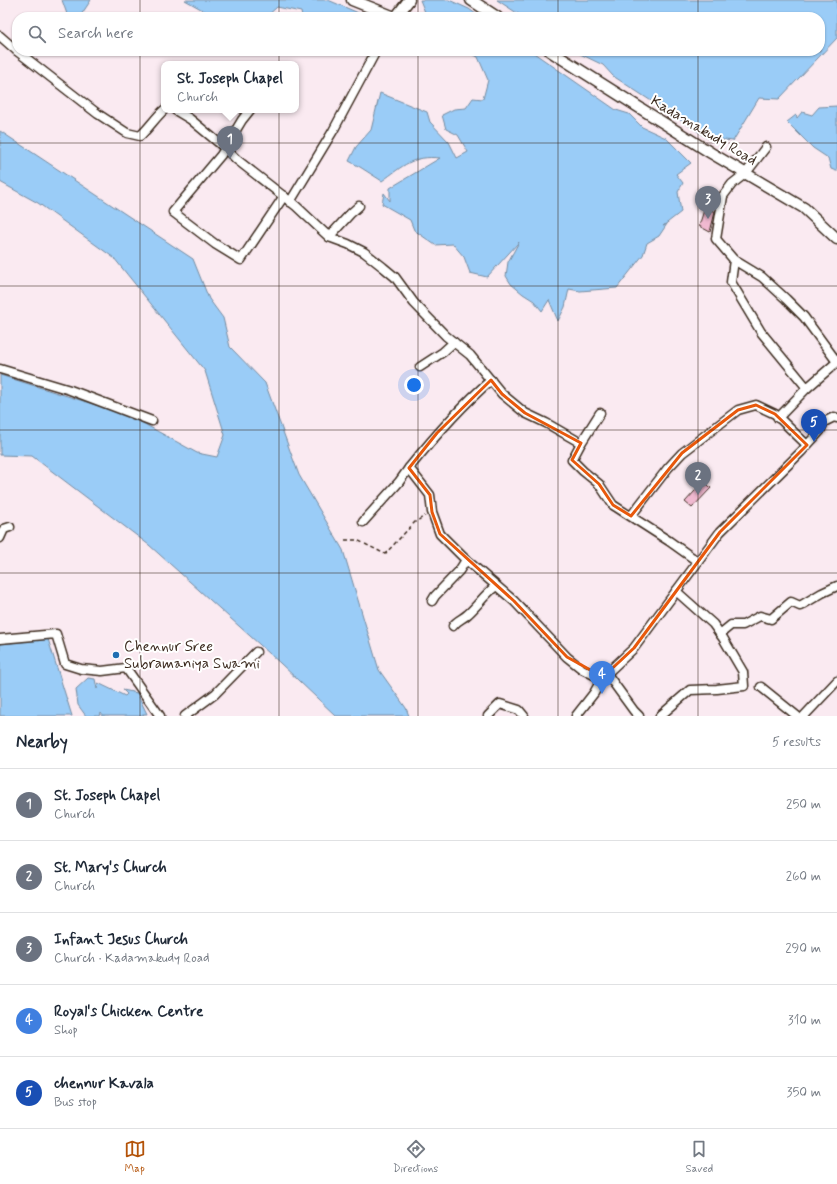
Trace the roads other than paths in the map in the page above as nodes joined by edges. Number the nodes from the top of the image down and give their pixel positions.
1 (352, 0) edge
2 (409, 0) edge
3 (471, 0) edge
4 (382, 12) edge
5 (400, 12) edge
6 (489, 12) edge
7 (0, 36) edge
8 (12, 47) edge
9 (23, 56) edge
10 (373, 56) edge
11 (558, 56) edge
12 (161, 113) edge
13 (180, 113) edge
14 (248, 113) edge
15 (766, 147) dead end
16 (225, 148) junction
17 (746, 173) junction
18 (287, 199) junction
19 (359, 206) dead end
20 (329, 237) junction
21 (837, 239) edge
22 (734, 260) junction
23 (454, 342) junction
24 (837, 362) edge
25 (420, 367) dead end
26 (0, 369) edge
27 (490, 380) junction
28 (807, 388) junction
29 (600, 413) dead end
30 (778, 418) junction
31 (837, 418) edge
32 (152, 421) dead end
33 (581, 443) junction
34 (807, 445) junction
35 (409, 468) junction
36 (631, 516) junction
37 (362, 522) dead end
38 (10, 527) dead end
39 (0, 538) edge
40 (466, 560) junction
41 (697, 561) junction
42 (496, 586) junction
43 (837, 586) edge
44 (676, 591) junction
45 (432, 602) dead end
46 (453, 626) dead end
47 (720, 634) junction
48 (0, 640) edge
49 (256, 652) dead end
50 (605, 676) junction
51 (836, 685) edge
52 (761, 687) dead end
53 (160, 716) edge
54 (185, 716) edge
55 (488, 716) edge
56 (524, 716) edge
57 (576, 716) edge
58 (639, 716) edge
59 (660, 716) edge
60 (797, 716) edge
61 (804, 716) edge

1 - 4 street
2 - 5 street
3 - 6 street
7 - 8 street
9 - 12 street
10 - 18 street
11 - 17 street, Kadamakudy Road
13 - 16 street
14 - 16 street
15 - 17 street
16 - 18 street
16 - 18 street
17 - 21 street, Kadamakudy Road
17 - 22 street
18 - 20 street
19 - 20 street
20 - 23 street
22 - 24 street
22 - 28 street
23 - 25 street
23 - 27 street
24 - 28 street
26 - 32 street
27 - 33 street
27 - 35 street
28 - 30 street
29 - 33 street
30 - 34 street
30 - 36 street
31 - 34 street
33 - 36 street
34 - 41 street
35 - 37 street
35 - 40 street
36 - 41 street
38 - 39 street
40 - 42 street
40 - 45 street
41 - 44 street
42 - 46 street
42 - 50 street
43 - 47 street
44 - 47 street
44 - 50 street
47 - 59 street
48 - 53 street
49 - 54 street
50 - 57 street
50 - 58 street
51 - 61 street
52 - 60 street
55 - 56 street

